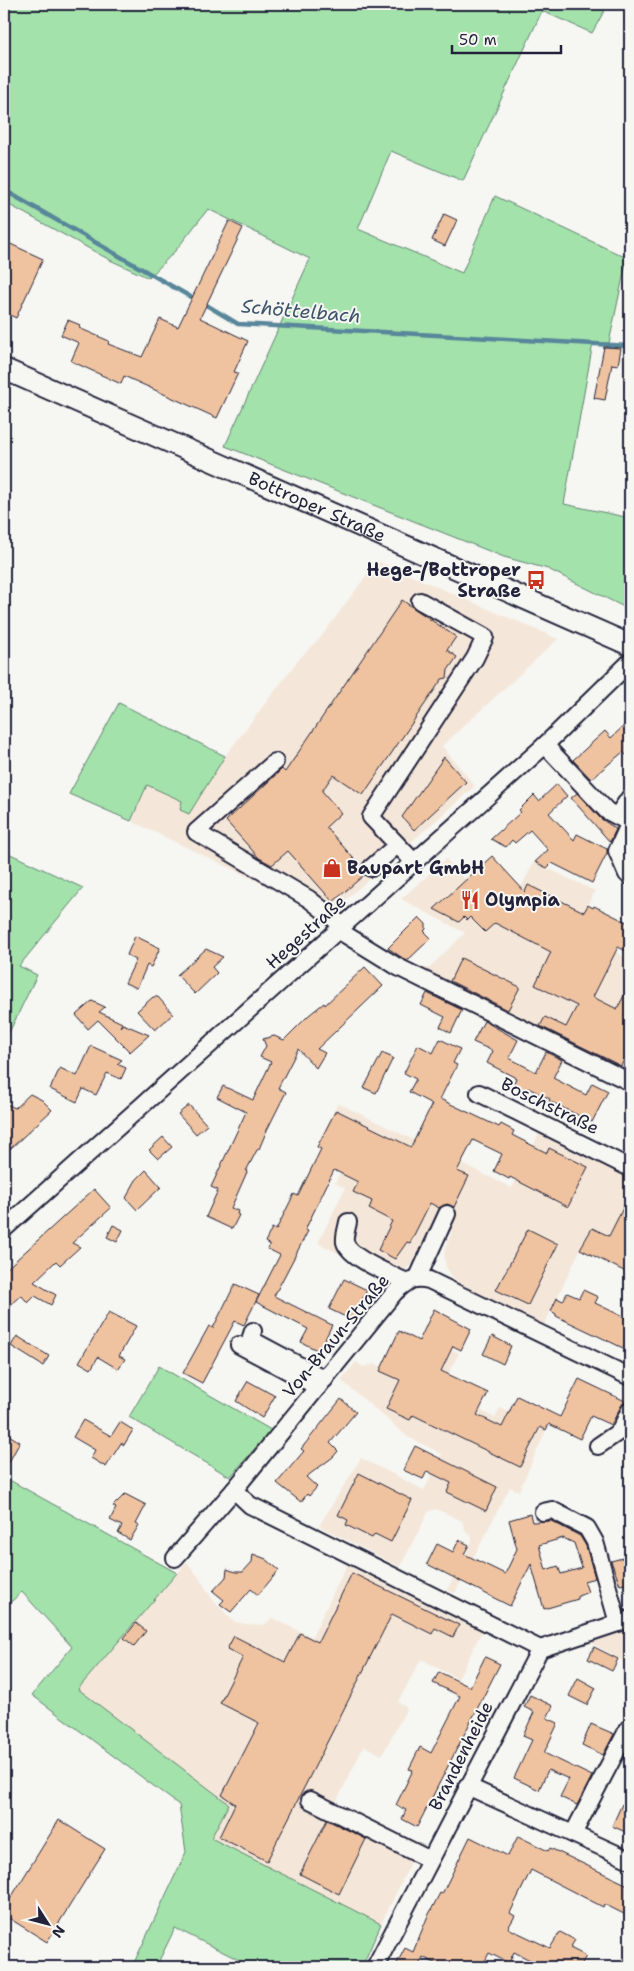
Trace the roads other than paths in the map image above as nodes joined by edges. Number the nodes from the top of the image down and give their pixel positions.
1 (4, 369) edge
2 (420, 601) dead end
3 (630, 645) edge
4 (630, 662) edge
5 (544, 745) junction
6 (275, 762) dead end
7 (630, 797) edge
8 (626, 820) edge
9 (398, 845) junction
10 (414, 862) junction
11 (371, 868) dead end
12 (629, 875) edge
13 (341, 928) junction
14 (630, 1082) edge
15 (479, 1092) dead end
16 (630, 1168) edge
17 (446, 1214) dead end
18 (348, 1222) dead end
19 (4, 1229) edge
20 (412, 1280) junction
21 (253, 1331) dead end
22 (239, 1345) dead end
23 (630, 1377) edge
24 (321, 1383) junction
25 (630, 1410) edge
26 (598, 1446) dead end
27 (234, 1490) junction
28 (543, 1512) dead end
29 (175, 1558) dead end
30 (624, 1621) edge
31 (540, 1649) junction
32 (628, 1729) dead end
33 (467, 1786) junction
34 (310, 1800) dead end
35 (573, 1834) junction
36 (430, 1860) junction
37 (630, 1860) edge
38 (375, 1967) edge

1 - 3 main road, Bottroper Straße
2 - 9 street
4 - 5 street, Hegestraße
5 - 8 street
5 - 10 street, Hegestraße
6 - 13 street
7 - 8 street
8 - 12 street
9 - 10 street
9 - 11 street
10 - 13 street, Hegestraße
13 - 14 street
13 - 19 street, Hegestraße
15 - 16 street, Boschstraße
17 - 20 street
18 - 20 street
20 - 23 street, Von-Braun-Straße
20 - 24 street, Von-Braun-Straße
21 - 24 street
22 - 24 street
24 - 27 street, Von-Braun-Straße
25 - 26 street
27 - 29 street, Von-Braun-Straße
27 - 31 street
28 - 30 street
30 - 31 street
31 - 33 street, Brandenheide
32 - 35 street
33 - 35 street
33 - 36 street, Brandenheide
34 - 36 street
35 - 37 street
36 - 38 street, Brandenheide

